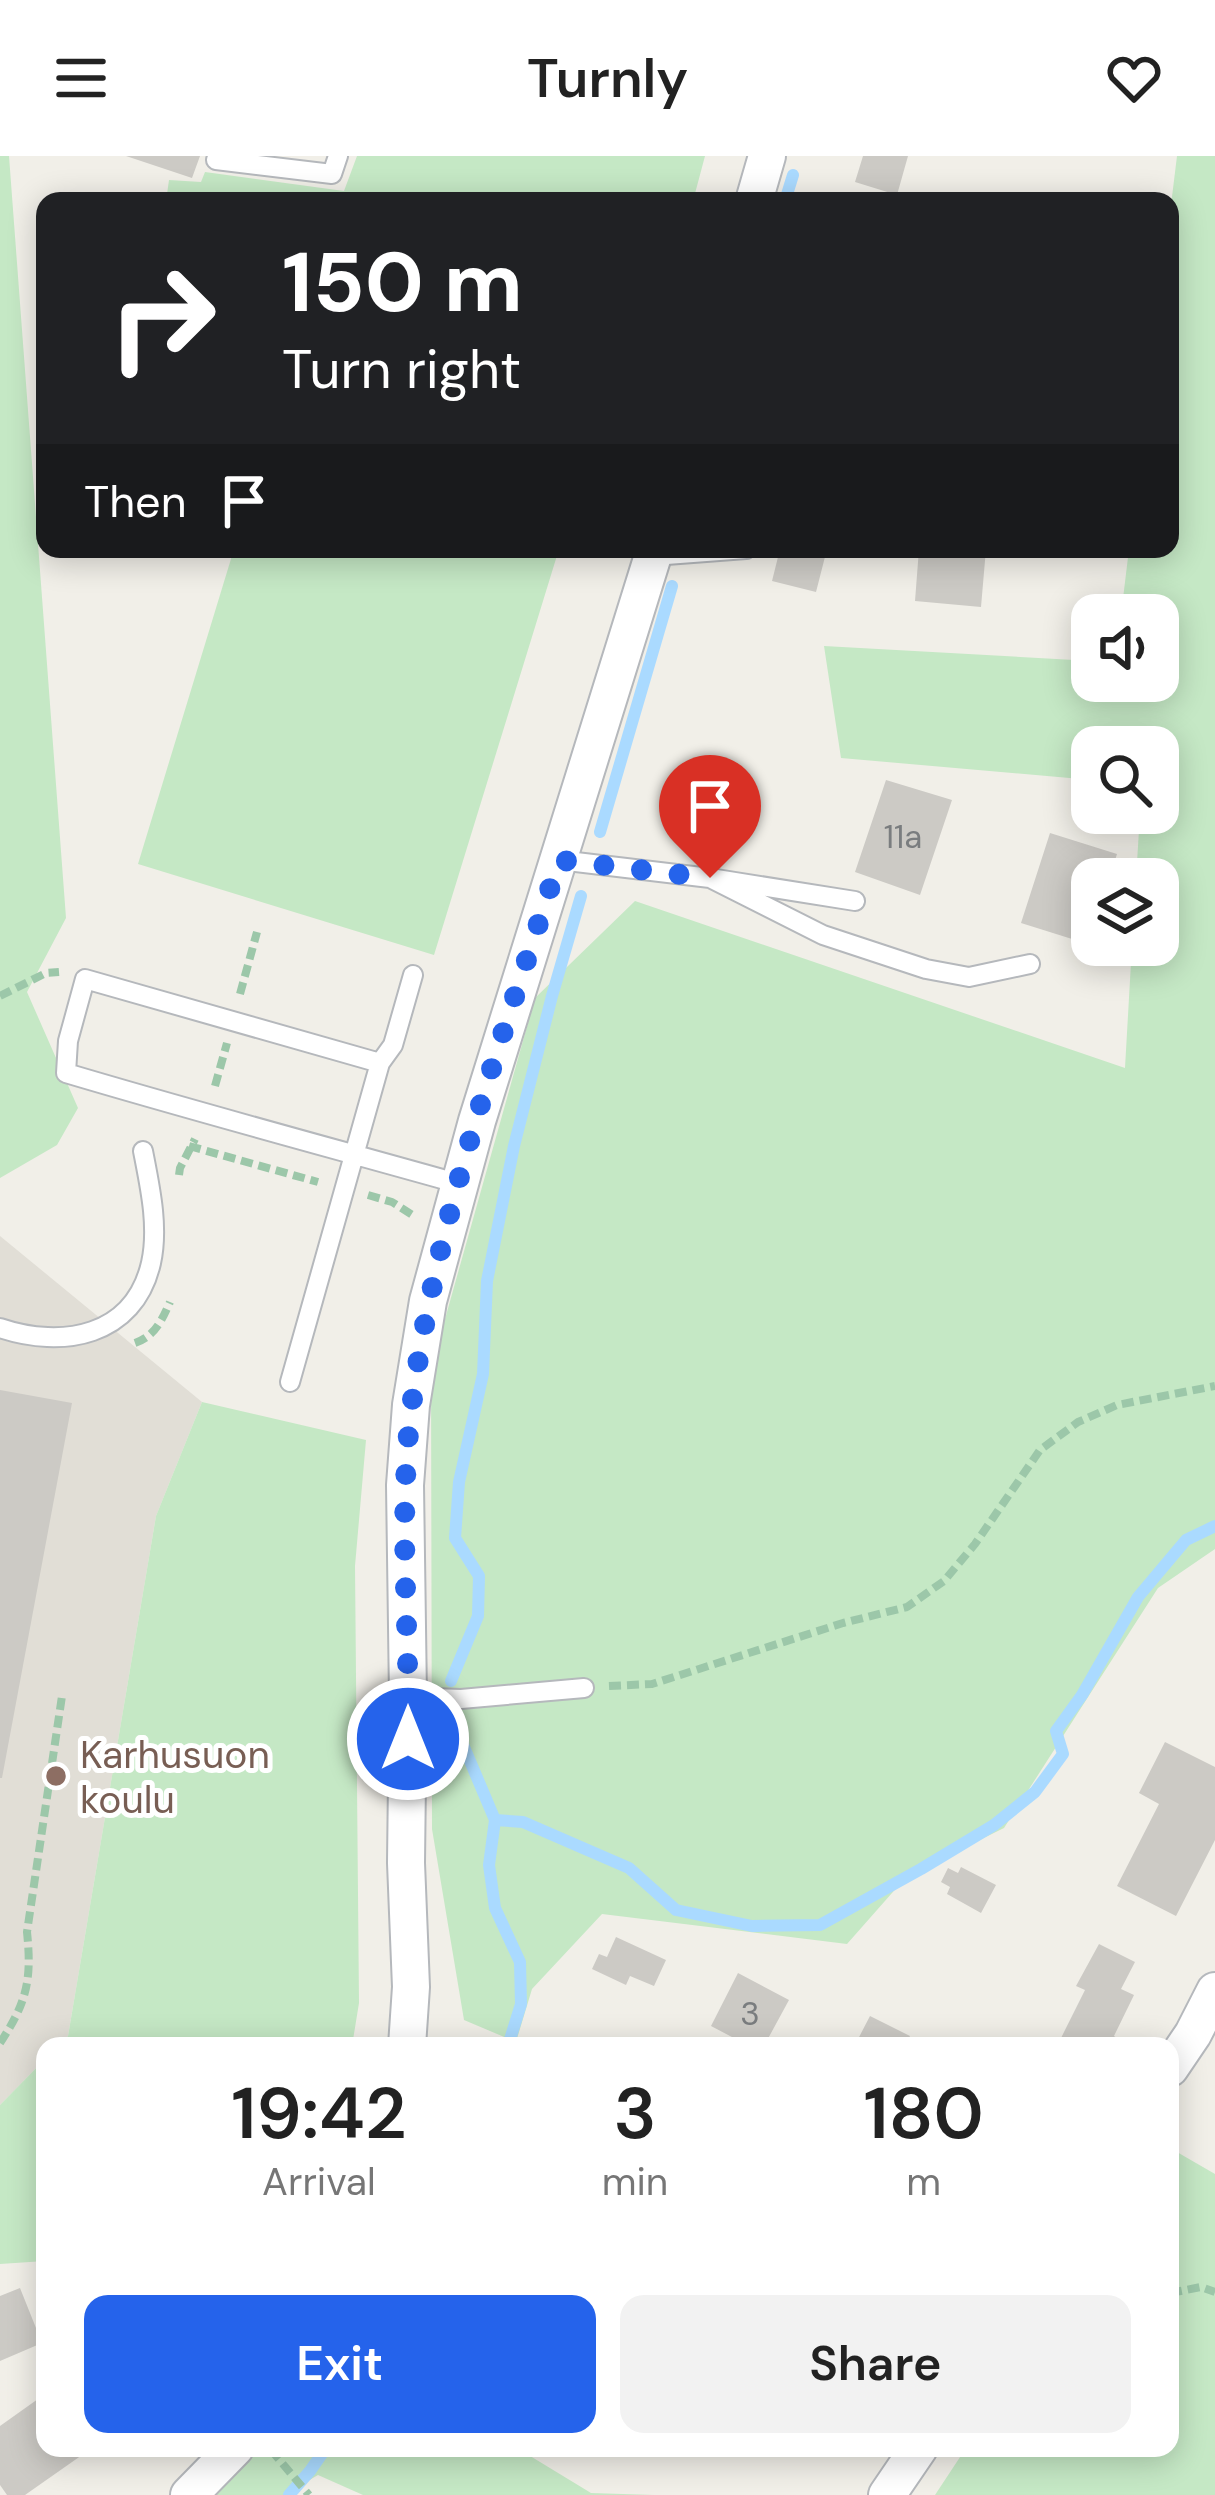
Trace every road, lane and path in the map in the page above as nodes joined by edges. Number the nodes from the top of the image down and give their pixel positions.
1 (338, 156) edge
2 (766, 156) edge
3 (216, 160) dead end
4 (756, 192) edge
5 (652, 558) edge
6 (559, 860) junction
7 (710, 878) junction
8 (855, 901) dead end
9 (1030, 964) dead end
10 (413, 976) dead end
11 (85, 979) junction
12 (0, 996) edge
13 (380, 1063) junction
14 (143, 1151) dead end
15 (354, 1154) junction
16 (460, 1184) junction
17 (0, 1328) edge
18 (290, 1382) dead end
19 (1215, 1386) edge
20 (584, 1688) joint
21 (62, 1696) dead end
22 (409, 1697) junction
23 (1215, 1991) edge
24 (408, 2037) edge
25 (0, 2043) edge
26 (1179, 2055) edge
27 (1179, 2291) edge
28 (1215, 2292) edge
29 (226, 2457) edge
30 (913, 2457) edge
31 (282, 2461) dead end
32 (189, 2495) edge
33 (309, 2495) edge
34 (886, 2495) edge

1 - 3 lane
2 - 4 street
5 - 6 street
6 - 7 lane
6 - 16 street
7 - 8 lane
7 - 9 lane
10 - 13 lane
11 - 12 path
11 - 13 lane
11 - 15 lane
13 - 15 lane
14 - 17 lane
15 - 16 lane
15 - 18 lane
16 - 22 street
19 - 20 path
20 - 22 lane
21 - 25 path
22 - 24 street
23 - 26 street
27 - 28 path
29 - 32 street
30 - 34 street
31 - 33 path

